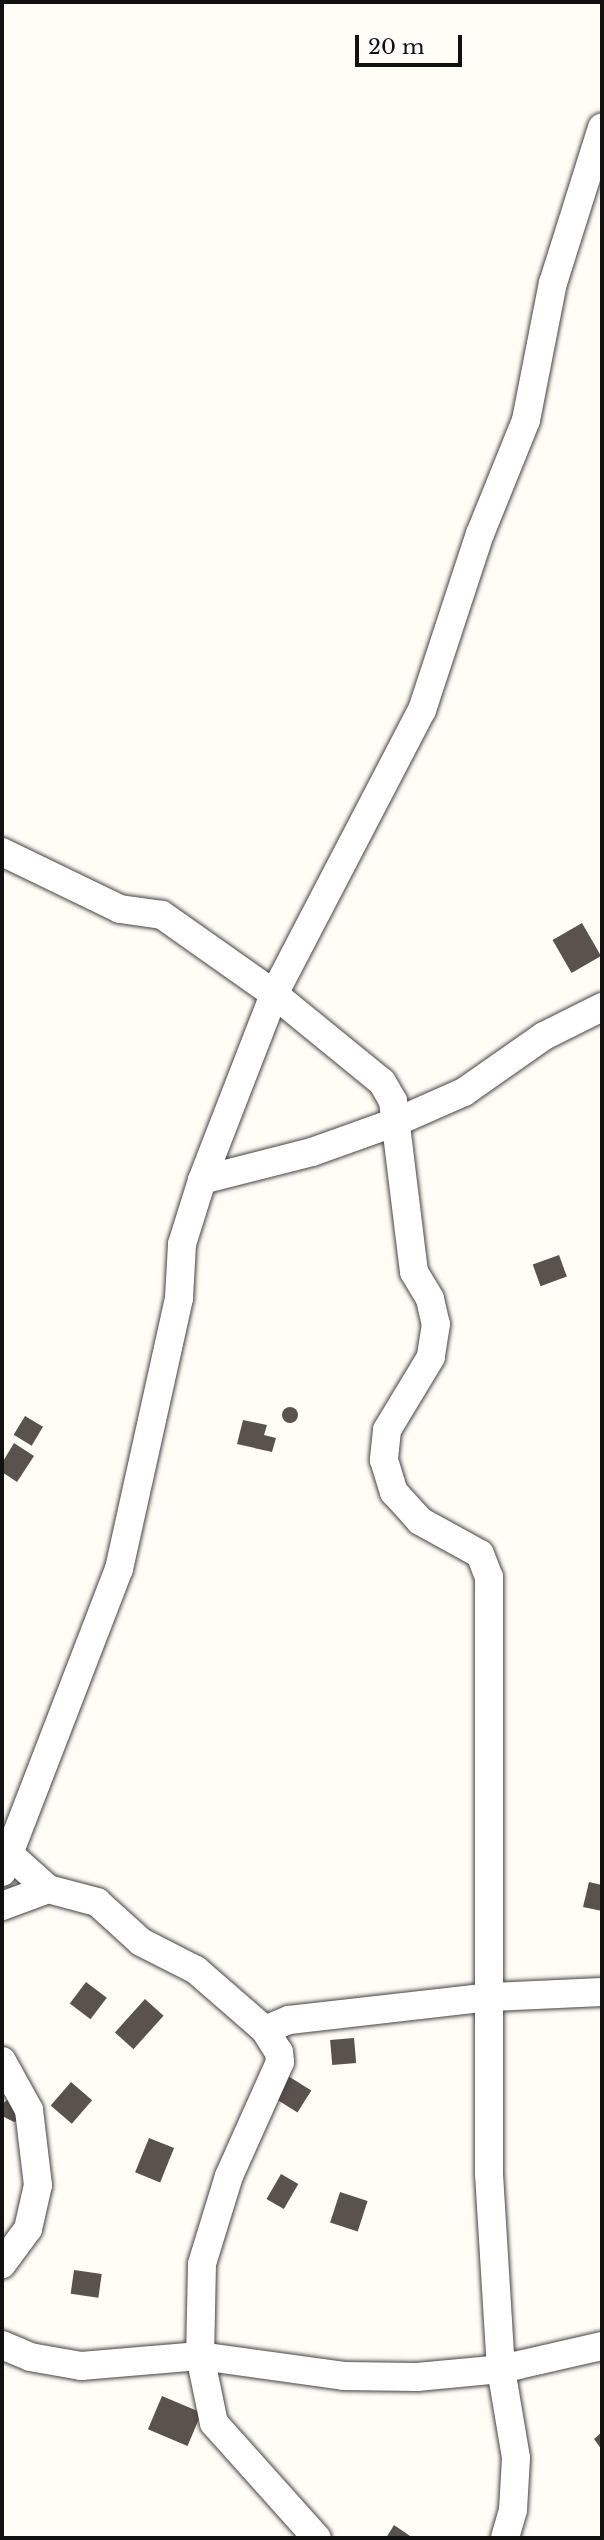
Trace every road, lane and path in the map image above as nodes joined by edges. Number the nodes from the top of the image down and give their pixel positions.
1 (602, 128) edge
2 (2, 852) edge
3 (274, 994) junction
4 (602, 1007) edge
5 (396, 1122) junction
6 (202, 1180) junction
7 (5, 1863) edge
8 (48, 1889) junction
9 (2, 1906) edge
10 (602, 1992) edge
11 (492, 1997) junction
12 (265, 2030) junction
13 (2, 2061) edge
14 (2, 2264) edge
15 (2, 2345) edge
16 (602, 2346) edge
17 (200, 2356) junction
18 (500, 2369) junction
19 (317, 2538) edge
20 (505, 2538) edge

1 - 3 street
2 - 3 street
3 - 5 street
3 - 6 street
4 - 5 street
5 - 6 street
5 - 11 street
6 - 7 street
7 - 8 street
8 - 9 street
8 - 12 street
10 - 11 street
11 - 12 street
11 - 18 street
12 - 17 street
13 - 14 street
15 - 17 street
16 - 18 street
17 - 18 street
17 - 19 street
18 - 20 street

